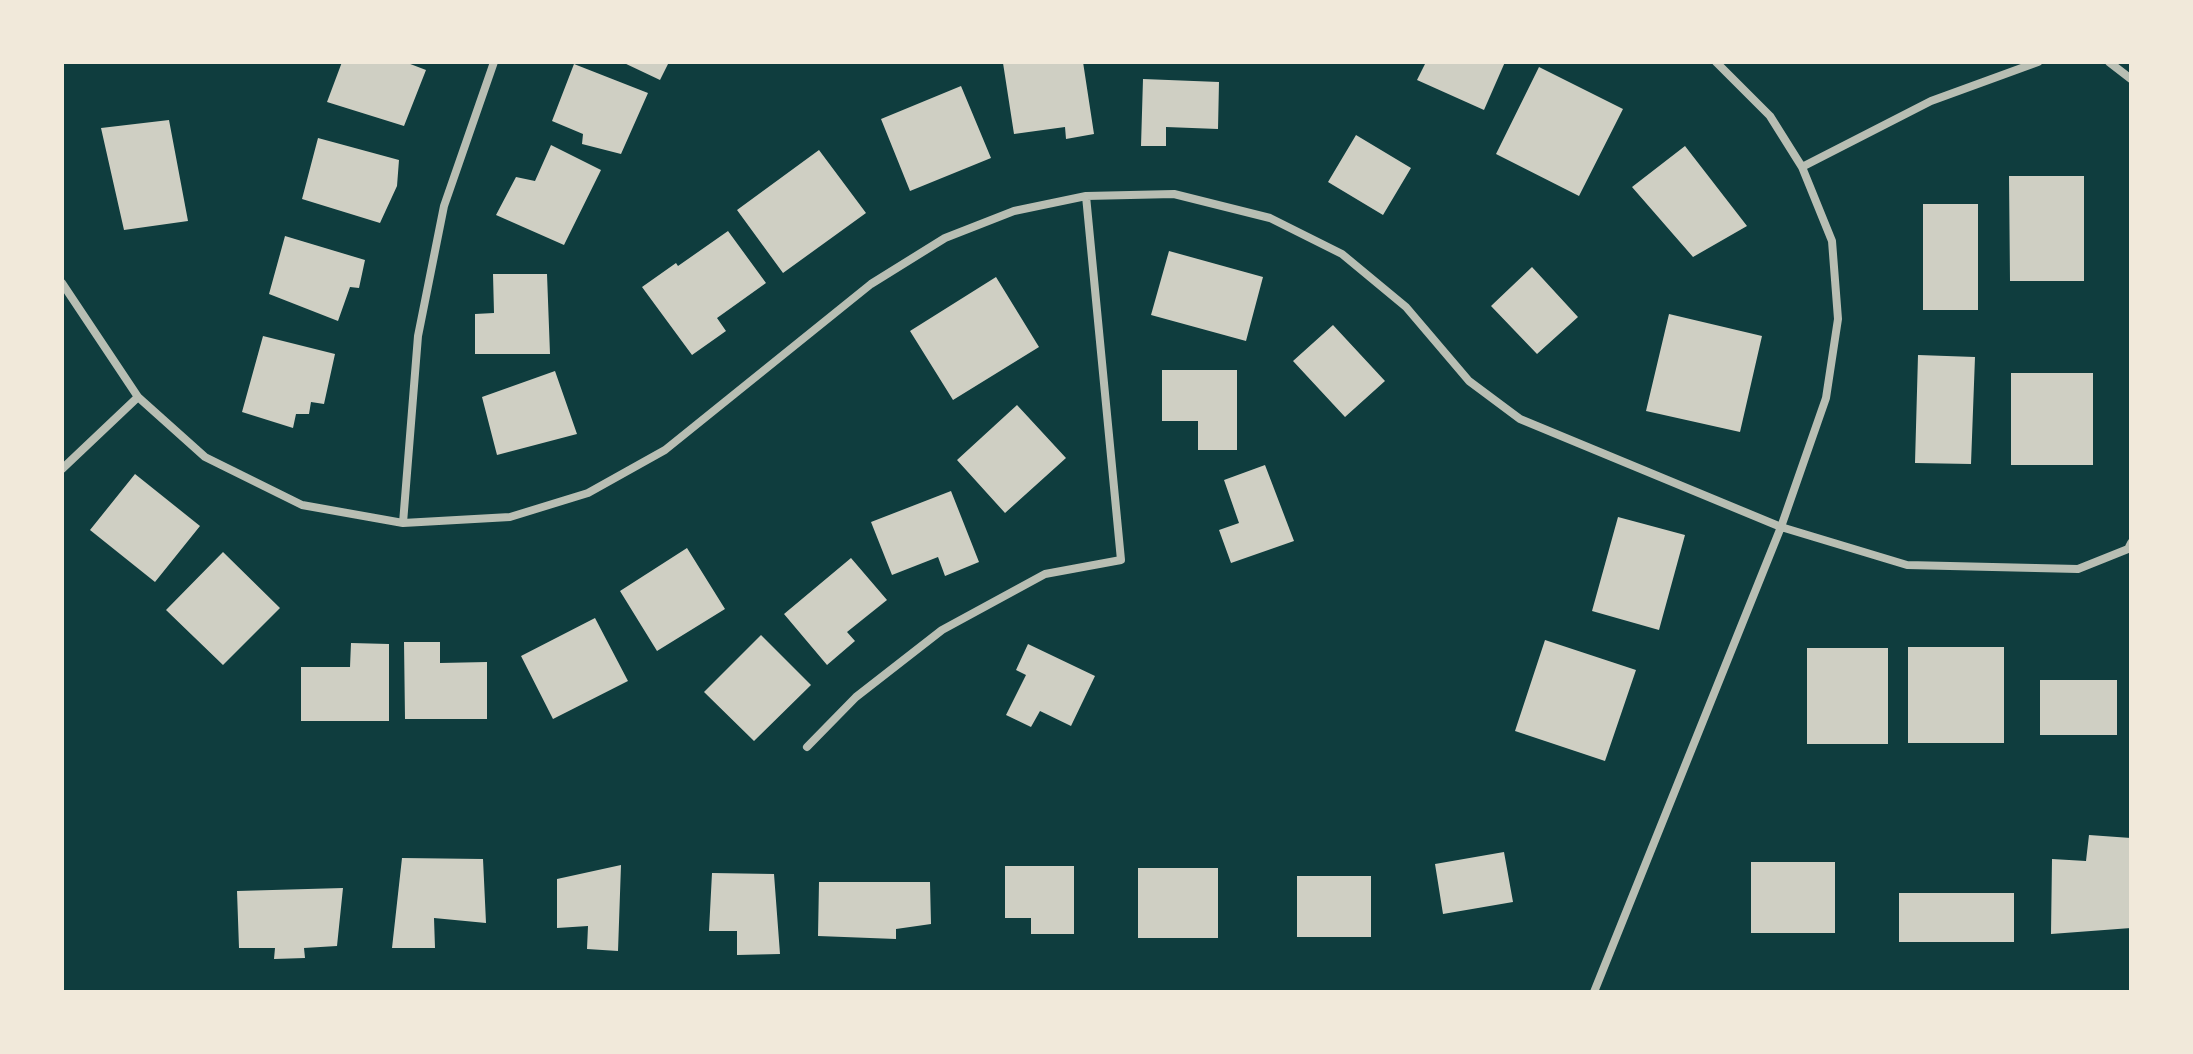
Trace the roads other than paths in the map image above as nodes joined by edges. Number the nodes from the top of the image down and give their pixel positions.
1 (494, 62) edge
2 (1716, 62) edge
3 (2038, 62) edge
4 (2109, 62) edge
5 (2131, 79) edge
6 (1802, 167) junction
7 (1086, 196) junction
8 (62, 283) edge
9 (138, 397) junction
10 (62, 469) edge
11 (403, 523) junction
12 (1781, 527) junction
13 (2131, 543) edge
14 (807, 747) dead end
15 (1594, 992) edge

1 - 11 street
2 - 6 street
3 - 6 street
4 - 5 street
6 - 12 street
7 - 11 street
7 - 12 street
7 - 14 street
8 - 9 street
9 - 10 street
9 - 11 street
12 - 13 street
12 - 15 street

